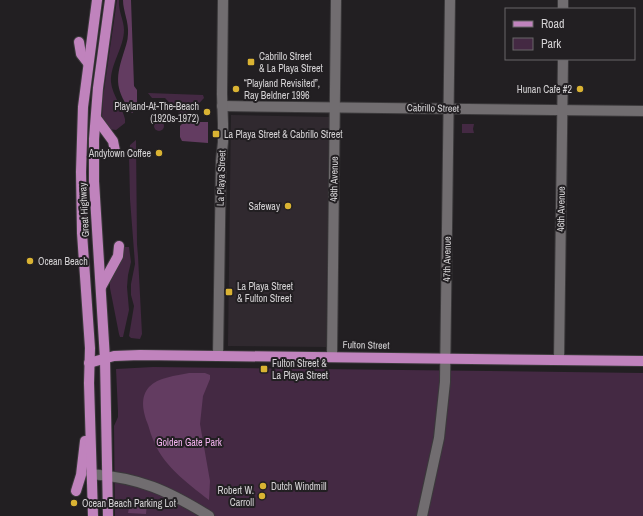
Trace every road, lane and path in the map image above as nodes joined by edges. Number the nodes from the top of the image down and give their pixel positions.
1 (97, 0) edge
2 (110, 0) edge
3 (222, 0) edge
4 (336, 0) edge
5 (450, 0) edge
6 (79, 42) dead end
7 (563, 60) edge
8 (88, 63) junction
9 (222, 106) junction
10 (335, 107) junction
11 (449, 109) junction
12 (562, 110) junction
13 (643, 111) edge
14 (96, 118) junction
15 (115, 151) dead end
16 (119, 246) dead end
17 (101, 287) junction
18 (218, 356) junction
19 (332, 357) junction
20 (446, 358) junction
21 (105, 359) junction
22 (559, 360) junction
23 (643, 361) edge
24 (89, 363) junction
25 (90, 416) junction
26 (91, 474) junction
27 (106, 475) junction
28 (76, 491) dead end
29 (93, 516) edge
30 (108, 516) edge
31 (209, 516) edge
32 (422, 516) edge

1 - 8 main road, Great Highway
2 - 14 main road, Great Highway
3 - 9 street, La Playa Street
4 - 10 street, 48th Avenue
5 - 11 street, 47th Avenue
6 - 8 main road
7 - 12 street, 46th Avenue
8 - 24 main road, Great Highway
9 - 10 street, Cabrillo Street
9 - 18 street, La Playa Street
10 - 11 street, Cabrillo Street
10 - 19 street, 48th Avenue
11 - 12 street, Cabrillo Street
11 - 20 street, 47th Avenue
12 - 13 street, Cabrillo Street
12 - 22 street, 46th Avenue
14 - 15 main road
14 - 17 main road, Great Highway
16 - 17 main road
17 - 21 main road, Great Highway
18 - 19 main road, Fulton Street
18 - 21 main road, Fulton Street
19 - 20 main road, Fulton Street
20 - 22 main road, Fulton Street
20 - 32 street, 47th Avenue
21 - 24 main road, Fulton Street
21 - 27 main road, Great Highway
22 - 23 main road, Fulton Street
24 - 25 main road, Great Highway
25 - 26 main road, Great Highway
25 - 28 main road
26 - 27 street
26 - 29 main road, Great Highway
27 - 30 main road, Great Highway
27 - 31 street

